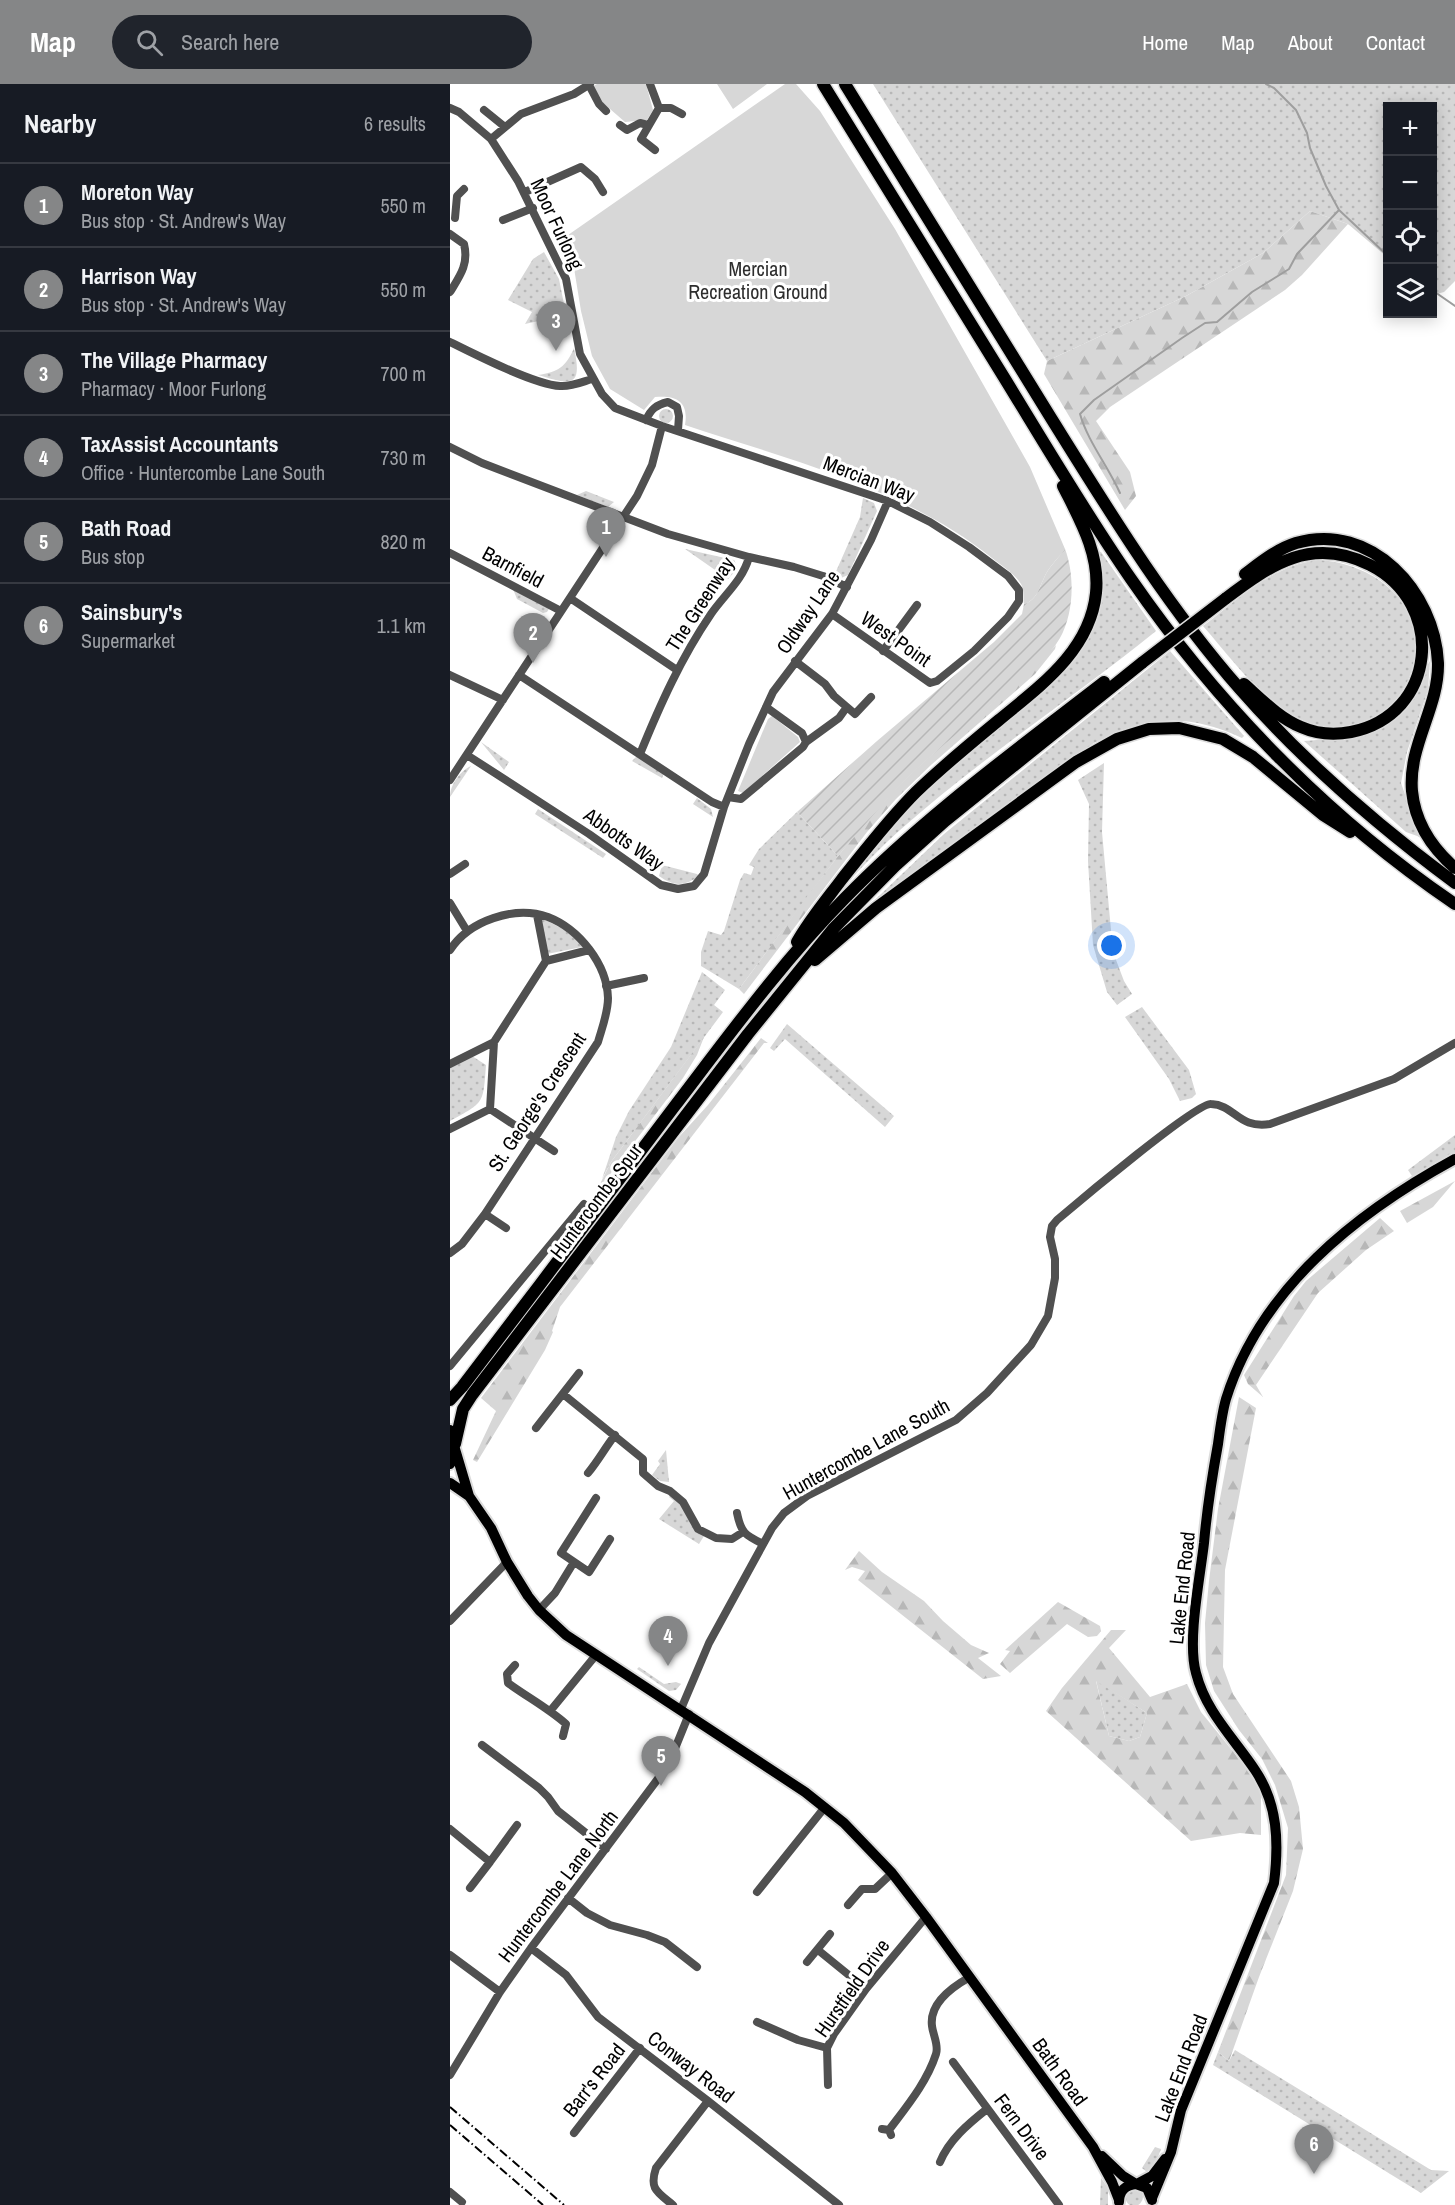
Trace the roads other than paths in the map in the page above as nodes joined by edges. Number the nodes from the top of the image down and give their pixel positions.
1 (590, 84) edge
2 (823, 84) edge
3 (844, 84) edge
4 (654, 86) edge
5 (450, 108) edge
6 (659, 108) junction
7 (484, 110) dead end
8 (606, 111) dead end
9 (682, 114) dead end
10 (620, 124) dead end
11 (648, 125) junction
12 (505, 127) junction
13 (491, 139) junction
14 (655, 150) dead end
15 (464, 189) dead end
16 (525, 192) junction
17 (603, 192) dead end
18 (454, 194) edge
19 (532, 208) junction
20 (455, 218) dead end
21 (503, 220) dead end
22 (450, 234) edge
23 (453, 294) edge
24 (450, 342) edge
25 (592, 379) junction
26 (1023, 408) junction
27 (646, 420) junction
28 (662, 426) junction
29 (678, 430) junction
30 (450, 447) edge
31 (888, 501) junction
32 (624, 517) junction
33 (450, 553) edge
34 (749, 557) junction
35 (847, 587) junction
36 (1223, 596) junction
37 (570, 598) junction
38 (1019, 601) joint
39 (917, 605) dead end
40 (561, 611) junction
41 (832, 614) junction
42 (883, 651) junction
43 (1210, 654) junction
44 (1141, 659) junction
45 (795, 661) junction
46 (677, 670) junction
47 (450, 675) edge
48 (519, 675) junction
49 (871, 697) dead end
50 (503, 700) junction
51 (766, 707) junction
52 (844, 711) dead end
53 (806, 742) junction
54 (640, 754) junction
55 (467, 755) junction
56 (450, 780) edge
57 (728, 797) junction
58 (724, 807) junction
59 (1389, 855) junction
60 (465, 864) dead end
61 (1455, 868) edge
62 (450, 874) edge
63 (1455, 883) edge
64 (450, 903) edge
65 (1455, 904) edge
66 (537, 915) junction
67 (467, 931) junction
68 (450, 950) edge
69 (589, 950) junction
70 (546, 961) junction
71 (781, 970) junction
72 (644, 978) dead end
73 (606, 986) junction
74 (783, 989) junction
75 (494, 1042) junction
76 (1455, 1043) edge
77 (450, 1064) edge
78 (490, 1109) junction
79 (450, 1129) edge
80 (534, 1138) junction
81 (554, 1151) dead end
82 (1455, 1159) edge
83 (584, 1204) dead end
84 (485, 1214) junction
85 (506, 1228) dead end
86 (450, 1253) edge
87 (450, 1366) edge
88 (579, 1373) dead end
89 (563, 1394) junction
90 (450, 1400) edge
91 (536, 1428) dead end
92 (450, 1430) edge
93 (615, 1435) junction
94 (455, 1447) junction
95 (450, 1464) edge
96 (588, 1473) dead end
97 (450, 1483) edge
98 (469, 1496) junction
99 (596, 1498) dead end
100 (737, 1513) dead end
101 (743, 1532) junction
102 (610, 1539) dead end
103 (763, 1544) junction
104 (507, 1562) junction
105 (574, 1562) junction
106 (539, 1610) junction
107 (450, 1621) edge
108 (596, 1655) junction
109 (515, 1665) dead end
110 (551, 1710) junction
111 (685, 1712) junction
112 (563, 1736) dead end
113 (482, 1745) dead end
114 (825, 1808) junction
115 (517, 1825) dead end
116 (450, 1829) edge
117 (606, 1849) junction
118 (490, 1862) junction
119 (892, 1873) junction
120 (470, 1888) dead end
121 (757, 1892) dead end
122 (568, 1898) junction
123 (848, 1905) dead end
124 (926, 1917) junction
125 (830, 1934) dead end
126 (531, 1948) junction
127 (818, 1950) junction
128 (451, 1958) edge
129 (807, 1962) dead end
130 (697, 1967) dead end
131 (970, 1977) junction
132 (866, 1989) junction
133 (500, 1992) junction
134 (757, 2022) dead end
135 (640, 2048) junction
136 (828, 2048) junction
137 (954, 2068) dead end
138 (450, 2075) edge
139 (828, 2085) dead end
140 (708, 2101) junction
141 (987, 2109) junction
142 (888, 2131) dead end
143 (574, 2133) dead end
144 (1093, 2147) junction
145 (1171, 2152) junction
146 (940, 2157) dead end
147 (1137, 2184) junction
148 (450, 2192) edge
149 (462, 2202) dead end
150 (1152, 2202) edge
151 (1119, 2203) edge
152 (673, 2205) edge
153 (839, 2205) edge
154 (1059, 2205) edge

1 - 8 street
1 - 12 street
2 - 26 highway
3 - 43 highway
4 - 6 street
5 - 13 street, Moor Furlong
6 - 9 street
6 - 11 street
7 - 12 street
10 - 11 street
11 - 14 street
12 - 13 street
13 - 16 street, Moor Furlong
15 - 18 street
16 - 17 street
16 - 19 street, Moor Furlong
18 - 20 street
19 - 21 street
19 - 25 street, Moor Furlong
22 - 23 street
24 - 25 street
25 - 27 street, Mercian Way
26 - 59 highway
26 - 71 highway
27 - 28 street, Mercian Way
27 - 29 street
28 - 29 street, Mercian Way
28 - 32 street
29 - 31 street, Mercian Way
30 - 32 street
31 - 35 street, Oldway Lane
31 - 38 street, Mercian Way
32 - 34 street
32 - 37 street
33 - 40 street, Barnfield
34 - 35 street
34 - 46 street, The Greenway
35 - 41 street, Oldway Lane
36 - 43 highway
36 - 44 highway
36 - 61 highway
37 - 40 street
37 - 46 street, The Greenway
38 - 42 street, West Point
39 - 42 street
40 - 48 street
41 - 42 street, West Point
41 - 45 street, Oldway Lane
43 - 63 highway
44 - 71 highway
44 - 74 highway
45 - 49 street
45 - 51 street, Oldway Lane
46 - 54 street, The Greenway
47 - 50 street
48 - 50 street
48 - 54 street
50 - 55 street
51 - 53 street
51 - 57 street, Oldway Lane
52 - 53 street
53 - 57 street
54 - 58 street
55 - 56 street
55 - 58 street, Abbotts Way
57 - 58 street, Oldway Lane
59 - 65 highway
59 - 74 highway
60 - 62 street
64 - 67 street
66 - 67 street, St. George's Crescent
66 - 69 street, St. George's Crescent
66 - 70 street
67 - 68 street
69 - 70 street
69 - 73 street, St. George's Crescent
70 - 75 street
71 - 90 highway, Huntercombe Spur
72 - 73 street
73 - 80 street, St. George's Crescent
74 - 94 highway, Huntercombe Spur
75 - 77 street
75 - 78 street
76 - 103 street, Huntercombe Lane South
78 - 79 street
78 - 80 street
80 - 81 street
80 - 84 street, St. George's Crescent
82 - 145 main road, Lake End Road
83 - 87 street
84 - 85 street
84 - 86 street, St. George's Crescent
88 - 89 street
89 - 91 street
89 - 93 street
92 - 94 main road, Bath Road
93 - 96 street
93 - 101 street
94 - 95 main road
94 - 98 main road, Bath Road
97 - 98 main road, Bath Road
98 - 104 main road, Bath Road
99 - 105 street
100 - 101 street
101 - 103 street
102 - 105 street
103 - 111 street, Huntercombe Lane South
104 - 106 main road, Bath Road
104 - 107 street
105 - 106 street
106 - 108 main road, Bath Road
108 - 110 street
108 - 111 main road, Bath Road
109 - 110 street
110 - 112 street
111 - 114 main road, Bath Road
111 - 117 street, Huntercombe Lane North
113 - 117 street
114 - 119 main road, Bath Road
114 - 121 street
115 - 118 street
116 - 118 street
117 - 122 street, Huntercombe Lane North
118 - 120 street
119 - 123 street
119 - 124 main road, Bath Road
122 - 126 street, Huntercombe Lane North
122 - 130 street
124 - 131 main road, Bath Road
124 - 132 street, Hurstfield Drive
125 - 127 street
126 - 133 street, Huntercombe Lane North
126 - 135 street, Conway Road
127 - 129 street
127 - 132 street
128 - 133 street
131 - 142 street
131 - 144 main road, Bath Road
132 - 136 street, Hurstfield Drive
133 - 138 street, Huntercombe Lane North
134 - 136 street
135 - 140 street, Conway Road
135 - 143 street, Barr's Road
136 - 139 street, Hurstfield Drive
137 - 141 street, Fern Drive
140 - 152 street
140 - 153 street, Conway Road
141 - 146 street
141 - 154 street, Fern Drive
144 - 147 main road, Bath Road
144 - 151 main road, Bath Road
145 - 147 main road, Lake End Road
145 - 150 main road, Lake End Road
147 - 150 main road, Bath Road
147 - 151 main road, Lake End Road
148 - 149 street

